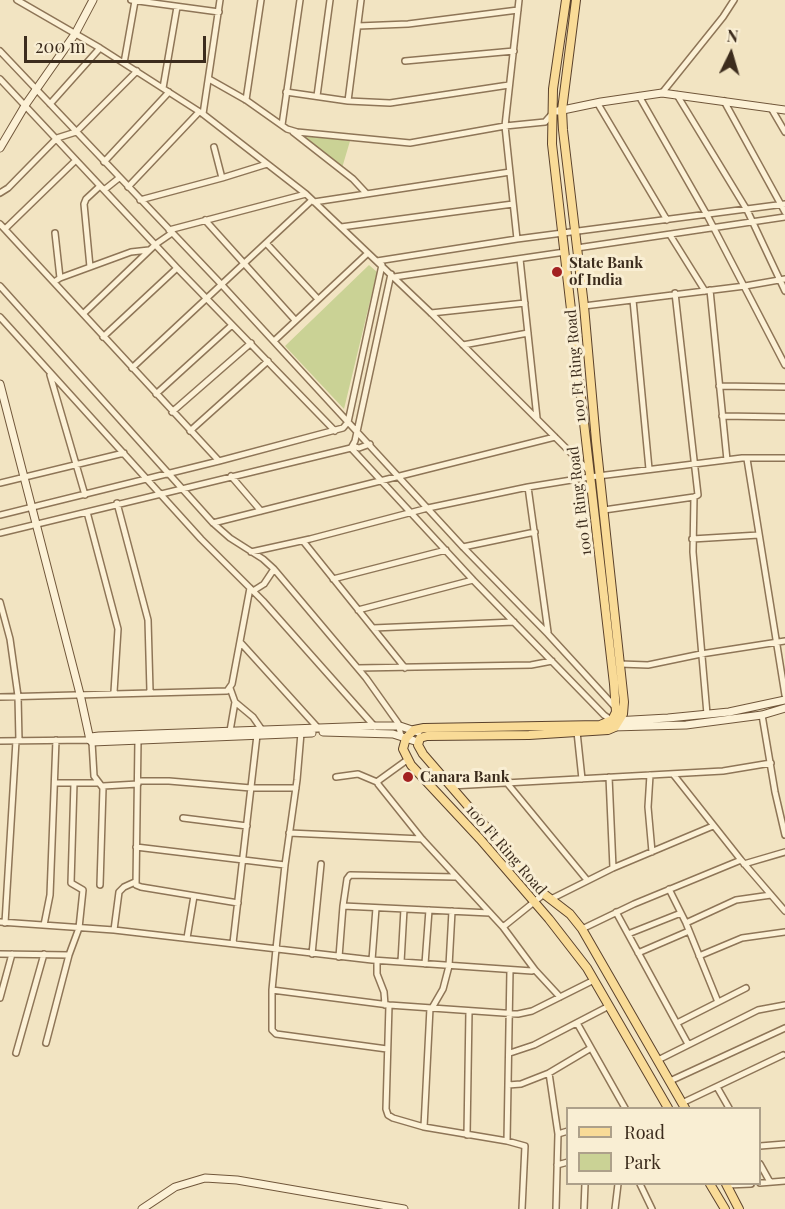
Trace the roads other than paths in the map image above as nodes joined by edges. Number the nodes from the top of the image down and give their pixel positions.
1 (18, 0) edge
2 (93, 0) edge
3 (220, 0) edge
4 (261, 0) edge
5 (300, 0) edge
6 (330, 0) edge
7 (361, 0) edge
8 (519, 0) edge
9 (566, 0) edge
10 (576, 0) edge
11 (734, 0) edge
12 (133, 1) edge
13 (29, 3) edge
14 (177, 7) junction
15 (518, 10) junction
16 (219, 12) junction
17 (358, 26) junction
18 (75, 34) junction
19 (100, 48) junction
20 (0, 51) edge
21 (513, 51) junction
22 (405, 61) dead end
23 (124, 63) junction
24 (137, 71) junction
25 (0, 79) edge
26 (209, 79) junction
27 (509, 85) junction
28 (163, 88) junction
29 (37, 90) junction
30 (286, 92) junction
31 (169, 93) junction
32 (662, 93) junction
33 (677, 95) junction
34 (317, 96) junction
35 (639, 96) junction
36 (246, 100) junction
37 (348, 101) junction
38 (724, 101) junction
39 (26, 104) junction
40 (50, 104) junction
41 (598, 104) junction
42 (771, 108) junction
43 (562, 110) junction
44 (785, 110) edge
45 (201, 113) junction
46 (553, 114) junction
47 (282, 125) junction
48 (505, 126) junction
49 (292, 131) junction
50 (76, 132) junction
51 (785, 132) edge
52 (57, 138) junction
53 (214, 147) dead end
54 (0, 148) edge
55 (76, 159) junction
56 (104, 162) junction
57 (267, 164) junction
58 (510, 172) junction
59 (119, 178) junction
60 (222, 178) junction
61 (128, 187) junction
62 (102, 188) junction
63 (0, 193) edge
64 (366, 193) junction
65 (306, 194) junction
66 (140, 200) junction
67 (313, 201) junction
68 (513, 204) junction
69 (784, 204) edge
70 (747, 210) junction
71 (785, 212) edge
72 (707, 215) junction
73 (785, 217) edge
74 (205, 220) junction
75 (667, 220) junction
76 (752, 222) junction
77 (0, 224) edge
78 (341, 227) junction
79 (714, 228) junction
80 (5, 229) junction
81 (170, 231) junction
82 (575, 232) junction
83 (55, 234) dead end
84 (563, 234) junction
85 (670, 235) junction
86 (517, 239) junction
87 (266, 243) junction
88 (156, 244) junction
89 (577, 248) junction
90 (150, 250) junction
91 (565, 252) junction
92 (368, 253) junction
93 (520, 259) junction
94 (243, 263) junction
95 (379, 263) junction
96 (90, 267) junction
97 (177, 268) junction
98 (392, 275) junction
99 (60, 278) junction
100 (782, 279) edge
101 (54, 282) junction
102 (221, 284) junction
103 (0, 286) edge
104 (745, 286) junction
105 (707, 290) junction
106 (785, 291) edge
107 (675, 293) junction
108 (206, 298) junction
109 (317, 298) junction
110 (633, 300) junction
111 (525, 303) junction
112 (584, 306) junction
113 (431, 312) junction
114 (83, 314) junction
115 (0, 316) edge
116 (295, 320) junction
117 (232, 325) junction
118 (528, 333) junction
119 (104, 337) junction
120 (274, 341) junction
121 (250, 343) junction
122 (463, 345) junction
123 (268, 361) junction
124 (785, 365) edge
125 (132, 368) junction
126 (49, 372) junction
127 (0, 384) edge
128 (719, 386) junction
129 (785, 387) edge
130 (156, 394) junction
131 (536, 401) junction
132 (528, 410) junction
133 (172, 412) junction
134 (722, 416) junction
135 (785, 417) edge
136 (537, 418) junction
137 (348, 422) junction
138 (356, 429) junction
139 (190, 431) junction
140 (334, 431) junction
141 (555, 437) junction
142 (370, 444) junction
143 (352, 447) junction
144 (123, 453) junction
145 (785, 458) edge
146 (747, 459) junction
147 (727, 460) junction
148 (219, 461) junction
149 (785, 463) edge
150 (693, 464) junction
151 (76, 465) junction
152 (649, 469) junction
153 (168, 474) junction
154 (590, 475) junction
155 (231, 476) junction
156 (600, 476) junction
157 (23, 477) junction
158 (400, 478) junction
159 (148, 479) junction
160 (381, 481) junction
161 (0, 483) edge
162 (528, 487) junction
163 (180, 488) junction
164 (162, 493) junction
165 (86, 495) junction
166 (694, 497) junction
167 (117, 503) junction
168 (31, 508) junction
169 (428, 508) junction
170 (604, 510) junction
171 (261, 511) junction
172 (87, 512) junction
173 (411, 513) junction
174 (0, 515) edge
175 (213, 523) junction
176 (36, 525) junction
177 (535, 532) junction
178 (0, 533) edge
179 (759, 535) junction
180 (692, 539) junction
181 (303, 541) junction
182 (463, 547) junction
183 (446, 550) junction
184 (251, 552) junction
185 (274, 569) junction
186 (333, 579) junction
187 (473, 580) junction
188 (252, 590) junction
189 (0, 602) edge
190 (357, 610) junction
191 (514, 622) junction
192 (373, 628) junction
193 (548, 634) junction
194 (785, 641) edge
195 (776, 642) junction
196 (241, 643) junction
197 (701, 654) junction
198 (552, 661) junction
199 (620, 664) junction
200 (405, 668) junction
201 (358, 669) junction
202 (230, 688) junction
203 (114, 692) junction
204 (150, 692) junction
205 (80, 694) junction
206 (785, 695) edge
207 (18, 696) junction
208 (0, 697) edge
209 (785, 700) edge
210 (235, 702) junction
211 (785, 708) edge
212 (706, 714) junction
213 (762, 715) junction
214 (614, 719) junction
215 (374, 726) junction
216 (400, 726) junction
217 (318, 728) junction
218 (414, 730) junction
219 (230, 731) junction
220 (578, 732) junction
221 (259, 733) junction
222 (301, 733) junction
223 (379, 734) junction
224 (427, 736) junction
225 (404, 737) junction
226 (56, 740) junction
227 (138, 740) junction
228 (0, 741) edge
229 (17, 741) junction
230 (91, 741) junction
231 (418, 742) junction
232 (407, 760) junction
233 (771, 763) junction
234 (673, 774) junction
235 (650, 775) junction
236 (336, 777) dead end
237 (609, 777) junction
238 (582, 779) junction
239 (138, 782) junction
240 (377, 782) junction
241 (55, 783) junction
242 (74, 783) junction
243 (507, 783) junction
244 (101, 784) junction
245 (451, 786) junction
246 (251, 788) junction
247 (296, 788) junction
248 (183, 818) dead end
249 (247, 826) junction
250 (713, 826) junction
251 (289, 833) junction
252 (785, 835) edge
253 (422, 839) junction
254 (136, 847) junction
255 (652, 852) junction
256 (785, 852) edge
257 (243, 861) junction
258 (743, 862) junction
259 (321, 864) dead end
260 (285, 865) junction
261 (613, 868) junction
262 (0, 874) edge
263 (8, 874) junction
264 (456, 877) junction
265 (587, 880) junction
266 (135, 882) junction
267 (100, 885) dead end
268 (669, 889) junction
269 (771, 895) junction
270 (194, 896) junction
271 (547, 897) junction
272 (238, 903) junction
273 (534, 903) junction
274 (343, 906) junction
275 (376, 908) junction
276 (404, 909) junction
277 (429, 910) junction
278 (452, 911) junction
279 (785, 911) edge
280 (616, 912) junction
281 (490, 913) junction
282 (681, 913) junction
283 (3, 922) edge
284 (686, 923) junction
285 (44, 925) junction
286 (503, 927) junction
287 (79, 928) junction
288 (582, 929) junction
289 (114, 930) junction
290 (689, 931) junction
291 (785, 932) edge
292 (628, 934) junction
293 (187, 938) junction
294 (233, 944) junction
295 (276, 949) junction
296 (638, 953) junction
297 (0, 954) edge
298 (12, 954) junction
299 (44, 954) junction
300 (312, 954) junction
301 (69, 955) junction
302 (699, 956) junction
303 (339, 957) junction
304 (374, 961) junction
305 (400, 962) junction
306 (425, 964) junction
307 (449, 966) junction
308 (510, 970) junction
309 (535, 970) junction
310 (594, 980) junction
311 (746, 988) dead end
312 (272, 990) junction
313 (560, 997) junction
314 (0, 998) edge
315 (718, 1002) junction
316 (387, 1005) junction
317 (785, 1005) edge
318 (609, 1006) junction
319 (431, 1008) junction
320 (469, 1011) junction
321 (511, 1014) junction
322 (577, 1023) junction
323 (677, 1023) junction
324 (785, 1028) edge
325 (45, 1043) dead end
326 (688, 1044) junction
327 (591, 1048) junction
328 (387, 1049) junction
329 (16, 1053) dead end
330 (510, 1053) junction
331 (783, 1055) dead end
332 (658, 1060) junction
333 (549, 1073) junction
334 (670, 1081) junction
335 (508, 1086) junction
336 (717, 1087) junction
337 (683, 1106) edge
338 (624, 1107) edge
339 (667, 1107) edge
340 (728, 1107) edge
341 (424, 1126) junction
342 (566, 1131) edge
343 (558, 1134) junction
344 (467, 1135) junction
345 (507, 1141) junction
346 (785, 1144) edge
347 (761, 1146) edge
348 (566, 1162) edge
349 (557, 1165) junction
350 (761, 1167) edge
351 (785, 1181) edge
352 (770, 1182) junction
353 (761, 1183) edge
354 (585, 1185) edge
355 (618, 1185) edge
356 (640, 1185) edge
357 (711, 1185) edge
358 (727, 1185) edge
359 (151, 1205) edge
360 (142, 1209) edge
361 (404, 1209) edge
362 (522, 1209) edge
363 (556, 1209) edge
364 (584, 1209) edge
365 (615, 1209) edge
366 (652, 1209) edge
367 (725, 1209) edge
368 (740, 1209) edge

1 - 13 street
2 - 18 main road
3 - 16 street
4 - 36 street
5 - 30 street
6 - 34 street
7 - 17 street
8 - 15 street
9 - 46 main road, 100 ft Ring Road
10 - 43 main road, 100 Ft Ring Road
11 - 32 street
12 - 14 street
12 - 23 street
13 - 18 street
14 - 16 street
14 - 28 street
15 - 17 street
15 - 21 street
16 - 26 street
17 - 37 street
18 - 19 street
18 - 29 main road
19 - 23 street
19 - 40 street
20 - 29 street
21 - 22 street
21 - 27 street
23 - 24 street
24 - 28 street
24 - 50 street
25 - 39 street
26 - 36 street
26 - 45 street
27 - 37 street
27 - 48 street
28 - 31 street
29 - 39 main road
29 - 40 street
30 - 34 street
30 - 47 street
31 - 45 street
31 - 56 street
32 - 33 main road
32 - 35 main road
33 - 38 main road
33 - 70 street
34 - 37 street
35 - 41 main road
35 - 72 street
36 - 47 street
38 - 42 main road
38 - 69 street
39 - 52 street
39 - 54 main road
40 - 50 street
41 - 43 main road
41 - 75 street
42 - 44 main road
42 - 51 street
43 - 46 main road
43 - 82 main road, 100 Ft Ring Road
45 - 57 street
45 - 61 street
46 - 48 street
46 - 84 main road, 100 ft Ring Road
47 - 49 street
48 - 49 street
48 - 58 street
49 - 64 street
50 - 52 street
50 - 56 street
52 - 55 street
52 - 63 street
53 - 60 street
55 - 62 street
55 - 80 street
56 - 59 street
57 - 60 street
57 - 65 street
58 - 64 street
58 - 68 street
59 - 61 street
59 - 62 street
60 - 66 street
61 - 66 street
62 - 88 street
62 - 96 street
64 - 67 street
65 - 67 street
65 - 74 street
66 - 81 street
67 - 78 street
67 - 87 street
68 - 78 street
68 - 86 street
69 - 70 street
69 - 71 street
70 - 72 street
70 - 76 street
72 - 75 street
72 - 79 street
73 - 76 street
74 - 81 street
74 - 94 street
75 - 82 street
76 - 79 street
76 - 100 street
77 - 80 street
78 - 92 street
79 - 85 street
79 - 104 street
80 - 101 street
81 - 88 street
81 - 102 street
82 - 84 street
82 - 89 main road, 100 Ft Ring Road
83 - 99 street
84 - 86 street
84 - 91 main road, 100 ft Ring Road
85 - 89 street
85 - 105 street
86 - 95 street
87 - 94 street
87 - 109 street
88 - 90 street
88 - 97 street
89 - 112 main road, 100 Ft Ring Road
90 - 96 street
90 - 114 street
91 - 93 street
91 - 154 main road, 100 ft Ring Road
92 - 95 street
92 - 109 street
93 - 98 street
93 - 111 street
94 - 102 street
94 - 116 street
95 - 98 street
95 - 137 street
96 - 99 street
97 - 108 street
97 - 119 street
98 - 113 street
98 - 138 street
99 - 101 street
100 - 104 street
100 - 106 street
101 - 114 street
102 - 108 street
102 - 120 street
103 - 153 street
104 - 105 street
104 - 124 street
105 - 107 street
105 - 128 street
107 - 110 street
107 - 150 street
108 - 117 street
108 - 125 street
109 - 116 street
110 - 112 street
110 - 152 street
111 - 113 street
111 - 118 street
112 - 156 main road, 100 Ft Ring Road
113 - 122 street
114 - 119 street
115 - 126 street
116 - 120 street
117 - 121 street
117 - 130 street
118 - 122 street
118 - 131 street
119 - 125 street
120 - 137 street
121 - 123 street
121 - 133 street
122 - 132 street
123 - 139 street
123 - 140 street
125 - 130 street
126 - 144 street
126 - 151 street
127 - 157 main road
128 - 129 street
128 - 134 street
130 - 133 street
131 - 132 street
131 - 136 street
132 - 136 street
133 - 139 street
134 - 135 street
134 - 147 street
136 - 141 street
137 - 138 street
137 - 140 street
138 - 142 street
138 - 143 street
139 - 148 street
140 - 148 street
141 - 154 street
141 - 158 street
142 - 143 street
142 - 158 street
143 - 155 street
143 - 160 street
144 - 151 street
144 - 159 street
145 - 146 street
145 - 149 street
146 - 147 street
146 - 179 street
147 - 150 street
148 - 153 street
150 - 152 street
150 - 166 street
151 - 157 street
151 - 165 street
152 - 156 street
153 - 159 street
153 - 163 street
154 - 156 street
154 - 162 street
154 - 214 main road, 100 ft Ring Road
155 - 163 street
155 - 171 street
156 - 170 main road, 100 Ft Ring Road
157 - 161 street
157 - 168 main road
158 - 160 street
158 - 169 street
159 - 164 street
159 - 165 street
160 - 171 street
160 - 173 street
162 - 169 street
162 - 177 street
163 - 164 street
163 - 175 street
164 - 167 street
164 - 188 street
165 - 168 street
166 - 170 street
166 - 180 street
167 - 172 street
167 - 204 street
168 - 174 street
168 - 176 main road
169 - 173 street
169 - 182 street
170 - 199 main road, 100 Ft Ring Road
171 - 175 street
172 - 176 street
172 - 203 street
173 - 181 street
173 - 183 street
175 - 184 street
176 - 178 street
176 - 205 main road
177 - 182 street
177 - 193 street
179 - 180 street
179 - 195 street
180 - 197 street
181 - 184 street
181 - 186 street
182 - 193 street
183 - 186 street
183 - 187 street
184 - 185 street
185 - 188 street
185 - 201 street
186 - 190 street
187 - 190 street
187 - 191 street
188 - 196 street
188 - 215 street
189 - 207 street
190 - 192 street
191 - 192 street
191 - 198 street
192 - 200 street
193 - 214 street
194 - 195 street
195 - 197 street
195 - 206 street
196 - 202 street
196 - 217 street
197 - 199 street
197 - 212 street
198 - 200 street
198 - 214 street
199 - 214 main road, 100 Ft Ring Road
200 - 201 street
201 - 216 street
202 - 204 street
202 - 210 street
203 - 204 street
203 - 205 street
205 - 207 street
205 - 230 main road
207 - 208 street
207 - 229 street
209 - 212 main road
210 - 219 street
210 - 221 street
211 - 213 main road
212 - 214 main road
213 - 214 main road
213 - 233 street
214 - 218 main road
214 - 220 main road
215 - 216 main road
215 - 217 main road
215 - 223 street
216 - 218 main road
216 - 225 street
217 - 221 main road
218 - 224 main road
218 - 225 main road
219 - 221 main road
219 - 230 main road
220 - 224 main road
220 - 238 street
221 - 222 main road
221 - 227 main road
221 - 246 street
222 - 223 main road
222 - 247 street
223 - 225 main road
224 - 231 main road
225 - 231 main road
225 - 232 main road
226 - 229 street
226 - 230 street
226 - 241 street
227 - 230 main road
227 - 239 street
228 - 229 street
229 - 263 street
230 - 244 street
231 - 245 main road, 100 Ft Ring Road
232 - 240 street
232 - 273 main road, 100 Ft Ring Road
233 - 234 street
233 - 252 street
234 - 235 street
234 - 250 street
235 - 237 street
235 - 255 street
236 - 240 street
237 - 238 street
237 - 261 street
238 - 243 street
239 - 244 street
239 - 246 street
239 - 254 street
240 - 253 street
241 - 242 street
241 - 285 street
242 - 244 street
242 - 287 street
243 - 245 street
243 - 265 street
244 - 267 street
245 - 271 main road, 100 Ft Ring Road
246 - 247 street
246 - 249 street
247 - 251 street
248 - 249 street
249 - 257 street
250 - 255 street
250 - 258 street
251 - 253 street
251 - 260 street
253 - 264 street
254 - 257 street
254 - 266 street
255 - 261 street
256 - 258 street
257 - 260 street
257 - 272 street
258 - 268 street
258 - 269 street
259 - 300 street
260 - 295 street
261 - 265 street
262 - 263 street
263 - 283 street
264 - 274 street
264 - 281 street
265 - 271 street
266 - 270 street
266 - 289 street
268 - 280 street
268 - 282 street
269 - 279 street
269 - 284 street
270 - 272 street
270 - 293 street
271 - 273 street
271 - 288 main road, 100 Ft Ring Road
272 - 294 street
273 - 286 street
273 - 310 main road, 100 Ft Ring Road
274 - 275 street
274 - 303 street
275 - 276 street
275 - 304 street
276 - 277 street
276 - 305 street
277 - 278 street
277 - 306 street
278 - 281 street
278 - 307 street
280 - 288 street
280 - 292 street
281 - 286 street
282 - 284 street
282 - 292 street
283 - 285 street
284 - 290 street
285 - 287 street
286 - 309 street
287 - 289 street
287 - 301 street
288 - 332 main road, 100 Ft Ring Road
289 - 293 street
290 - 296 street
290 - 302 street
291 - 302 street
292 - 296 street
293 - 294 street
294 - 295 street
295 - 300 street
295 - 312 street
296 - 323 street
297 - 298 street
298 - 299 street
298 - 314 street
299 - 301 street
299 - 329 street
300 - 303 street
301 - 325 street
302 - 315 street
303 - 304 street
304 - 305 street
304 - 316 street
305 - 306 street
306 - 307 street
307 - 308 street
307 - 319 street
308 - 309 street
308 - 321 street
309 - 313 street
310 - 313 street
310 - 318 main road, 100 Ft Ring Road
311 - 315 street
312 - 316 street
312 - 328 street
313 - 321 street
315 - 323 street
316 - 319 street
316 - 328 street
317 - 326 street
318 - 322 street
318 - 339 main road, 100 Ft Ring Road
319 - 320 street
319 - 341 street
320 - 321 street
320 - 344 street
321 - 330 street
322 - 327 street
322 - 330 street
323 - 326 street
324 - 334 street
326 - 332 street
327 - 333 street
327 - 338 street
328 - 341 street
330 - 335 street
331 - 336 street
332 - 334 main road, 100 Ft Ring Road
333 - 335 street
333 - 343 street
334 - 337 main road, 100 Ft Ring Road
335 - 345 street
336 - 337 street
336 - 340 street
341 - 344 street
342 - 343 street
343 - 349 street
344 - 345 street
345 - 362 street
346 - 347 street
348 - 349 street
349 - 363 street
350 - 352 street
351 - 352 street
352 - 353 street
354 - 364 street
355 - 365 street
356 - 366 street
357 - 367 main road
358 - 368 main road
359 - 360 main road
359 - 361 main road

